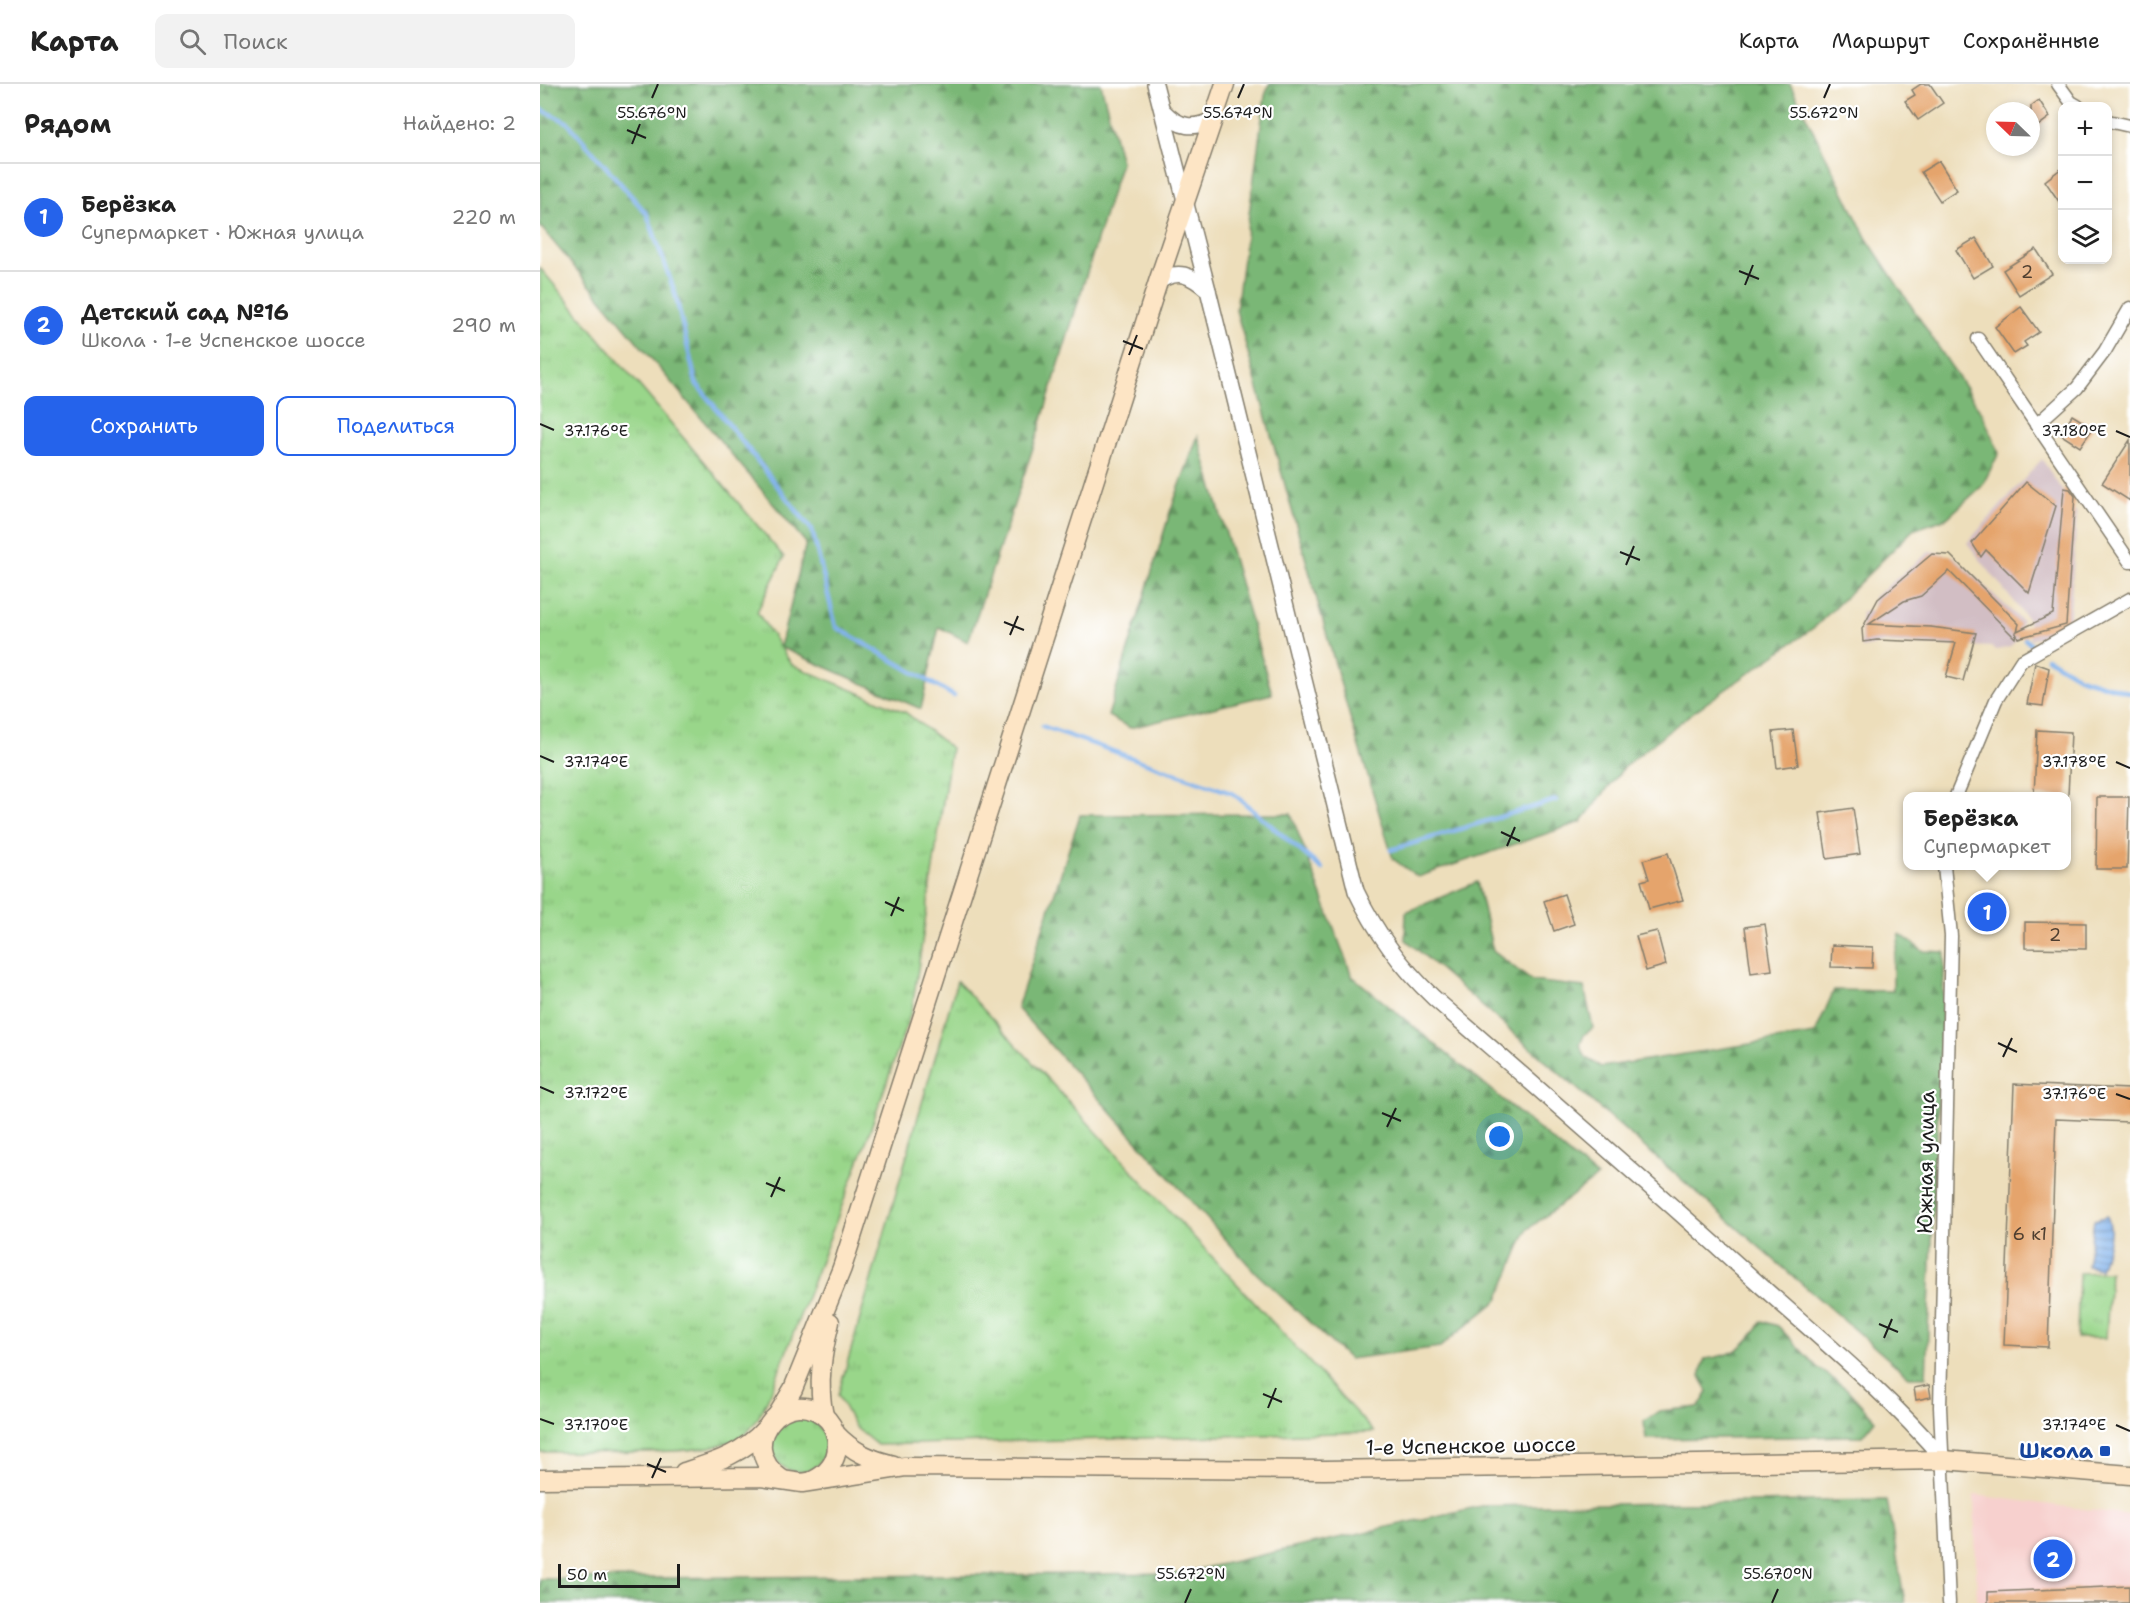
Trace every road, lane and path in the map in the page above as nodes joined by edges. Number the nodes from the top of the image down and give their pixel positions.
1 (1155, 84) edge
2 (1225, 84) edge
3 (2058, 84) edge
4 (2071, 102) edge
5 (1163, 111) junction
6 (1214, 119) junction
7 (2112, 122) edge
8 (2130, 126) edge
9 (1186, 202) junction
10 (1158, 282) junction
11 (1208, 290) junction
12 (2130, 308) edge
13 (1978, 339) dead end
14 (2036, 425) junction
15 (2130, 562) edge
16 (2130, 599) edge
17 (1958, 792) edge
18 (1944, 870) edge
19 (842, 1268) junction
20 (778, 1414) junction
21 (824, 1416) junction
22 (765, 1429) junction
23 (835, 1432) junction
24 (1944, 1460) junction
25 (905, 1467) junction
26 (2130, 1475) edge
27 (671, 1477) junction
28 (540, 1479) edge
29 (783, 1479) junction
30 (812, 1481) junction
31 (1949, 1603) edge

1 - 5 street
2 - 6 main road
3 - 4 street
5 - 6 street
5 - 9 street
6 - 9 main road
7 - 8 street
9 - 10 main road
9 - 11 street
10 - 11 street
10 - 19 main road
11 - 24 street
12 - 14 street
13 - 14 street
14 - 15 street
16 - 17 street
18 - 24 street, Южная улица
19 - 20 main road
19 - 21 main road
20 - 21 main road
20 - 22 main road
21 - 23 main road
22 - 27 main road
22 - 29 main road
23 - 25 main road
23 - 30 main road
24 - 25 main road, 1-е Успенское шоссе
24 - 26 main road, 1-е Успенское шоссе
24 - 31 street, Южная улица
25 - 30 main road, 1-е Успенское шоссе
27 - 28 main road, 1-е Успенское шоссе
27 - 29 main road, 1-е Успенское шоссе
29 - 30 main road, 1-е Успенское шоссе

